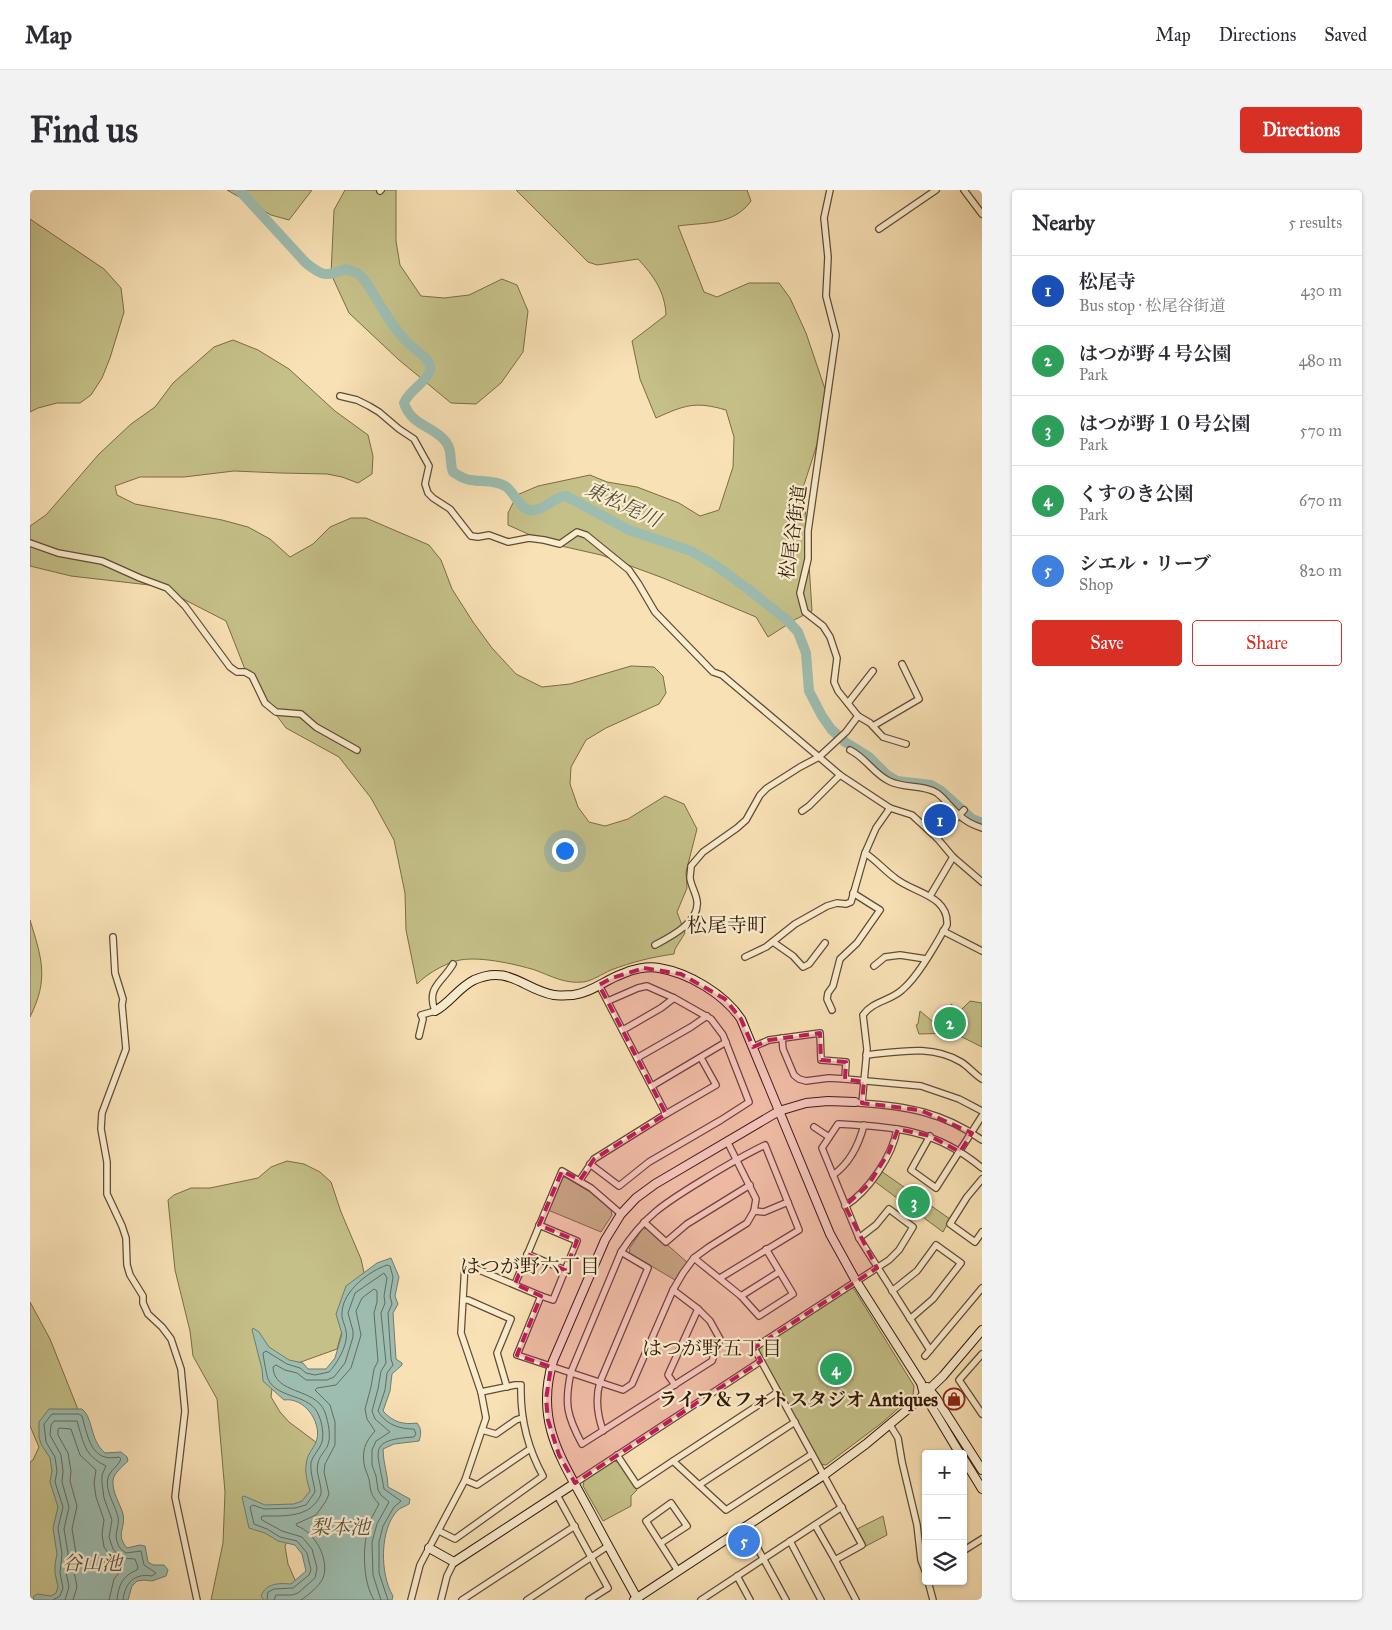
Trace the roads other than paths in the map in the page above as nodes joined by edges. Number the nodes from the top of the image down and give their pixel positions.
1 (830, 190) edge
2 (936, 190) edge
3 (964, 190) edge
4 (982, 214) edge
5 (879, 229) dead end
6 (340, 396) dead end
7 (30, 543) edge
8 (902, 664) dead end
9 (873, 671) dead end
10 (848, 703) junction
11 (858, 716) junction
12 (873, 726) junction
13 (906, 744) dead end
14 (357, 750) dead end
15 (850, 750) dead end
16 (819, 757) junction
17 (840, 775) junction
18 (890, 808) junction
19 (802, 811) dead end
20 (961, 813) junction
21 (982, 828) edge
22 (937, 838) junction
23 (864, 853) junction
24 (953, 856) junction
25 (982, 882) edge
26 (853, 893) junction
27 (930, 896) junction
28 (943, 931) junction
29 (113, 937) dead end
30 (773, 942) junction
31 (825, 943) dead end
32 (655, 945) dead end
33 (982, 951) edge
34 (745, 957) dead end
35 (926, 959) junction
36 (453, 964) dead end
37 (874, 966) dead end
38 (600, 986) junction
39 (674, 998) junction
40 (608, 1001) junction
41 (832, 1010) dead end
42 (435, 1011) junction
43 (707, 1016) junction
44 (623, 1030) junction
45 (419, 1036) dead end
46 (782, 1038) junction
47 (726, 1042) junction
48 (753, 1047) junction
49 (866, 1055) junction
50 (637, 1058) junction
51 (700, 1058) junction
52 (982, 1078) edge
53 (845, 1079) junction
54 (864, 1082) junction
55 (652, 1086) junction
56 (858, 1102) junction
57 (779, 1111) junction
58 (982, 1111) edge
59 (666, 1114) junction
60 (982, 1116) edge
61 (864, 1125) junction
62 (814, 1127) dead end
63 (897, 1128) junction
64 (972, 1132) junction
65 (930, 1136) junction
66 (829, 1137) junction
67 (982, 1140) edge
68 (727, 1141) junction
69 (960, 1152) junction
70 (737, 1159) junction
71 (590, 1164) junction
72 (982, 1168) edge
73 (833, 1175) junction
74 (580, 1180) junction
75 (982, 1180) edge
76 (750, 1185) junction
77 (788, 1202) junction
78 (844, 1206) junction
79 (754, 1211) junction
80 (621, 1214) junction
81 (644, 1222) junction
82 (539, 1226) junction
83 (982, 1232) edge
84 (859, 1238) junction
85 (766, 1249) junction
86 (621, 1252) junction
87 (527, 1254) junction
88 (694, 1258) junction
89 (877, 1268) junction
90 (565, 1270) junction
91 (779, 1272) junction
92 (720, 1278) junction
93 (856, 1281) junction
94 (515, 1284) junction
95 (982, 1288) edge
96 (673, 1290) junction
97 (892, 1291) junction
98 (541, 1296) junction
99 (741, 1296) junction
100 (463, 1300) junction
101 (698, 1309) junction
102 (910, 1320) junction
103 (982, 1330) edge
104 (930, 1350) junction
105 (925, 1356) dead end
106 (981, 1358) edge
107 (761, 1361) junction
108 (551, 1366) junction
109 (571, 1372) junction
110 (600, 1382) junction
111 (675, 1385) junction
112 (507, 1386) junction
113 (927, 1391) junction
114 (481, 1392) junction
115 (778, 1392) junction
116 (982, 1414) edge
117 (522, 1418) junction
118 (795, 1422) junction
119 (890, 1425) junction
120 (482, 1430) junction
121 (603, 1431) junction
122 (530, 1449) junction
123 (958, 1450) edge
124 (812, 1454) junction
125 (617, 1455) junction
126 (673, 1461) junction
127 (967, 1465) edge
128 (982, 1470) edge
129 (824, 1475) junction
130 (466, 1480) junction
131 (575, 1484) junction
132 (700, 1485) junction
133 (982, 1489) edge
134 (557, 1495) junction
135 (842, 1507) junction
136 (815, 1525) junction
137 (575, 1526) junction
138 (746, 1526) junction
139 (439, 1531) junction
140 (982, 1539) edge
141 (790, 1542) junction
142 (660, 1544) junction
143 (608, 1546) junction
144 (429, 1548) junction
145 (967, 1548) edge
146 (591, 1557) junction
147 (764, 1559) junction
148 (835, 1560) junction
149 (454, 1562) junction
150 (922, 1563) edge
151 (678, 1571) junction
152 (737, 1576) junction
153 (929, 1585) edge
154 (712, 1593) junction
155 (636, 1599) edge
156 (197, 1600) edge
157 (411, 1600) edge
158 (442, 1600) edge
159 (462, 1600) edge
160 (527, 1600) edge
161 (589, 1600) edge
162 (701, 1600) edge
163 (716, 1600) edge
164 (750, 1600) edge
165 (786, 1600) edge
166 (821, 1600) edge
167 (856, 1600) edge
168 (933, 1600) edge

1 - 10 street, 松尾谷街道
2 - 5 street
3 - 4 street
6 - 16 street
7 - 14 street
8 - 12 street
9 - 10 street
10 - 11 street, 松尾谷街道
11 - 12 street, 松尾谷街道
11 - 16 street
12 - 13 street, 松尾谷街道
15 - 20 street
16 - 17 street
16 - 32 street
17 - 18 street
17 - 19 street
18 - 22 street
18 - 23 street
20 - 21 street
20 - 22 street
22 - 24 street
23 - 26 street
23 - 27 street
24 - 25 street
24 - 27 street
26 - 30 street
26 - 41 street
27 - 28 street
28 - 33 street
28 - 35 street
29 - 156 street
30 - 31 street
30 - 34 street
35 - 37 street
35 - 49 street
36 - 42 street
38 - 40 street
38 - 42 street
38 - 48 street
39 - 40 street
39 - 43 street
39 - 44 street
40 - 44 street
42 - 45 street
43 - 47 street
43 - 50 street
44 - 50 street
46 - 48 street
46 - 53 street
46 - 53 street
47 - 51 street
47 - 71 street
48 - 57 street
49 - 52 street
49 - 54 street
50 - 55 street
51 - 55 street
51 - 59 street
53 - 54 street
54 - 56 street
54 - 58 street
55 - 59 street
56 - 57 street
56 - 64 street
57 - 68 street
57 - 93 street
59 - 71 street
60 - 64 street
61 - 63 street
61 - 66 street
61 - 73 street
62 - 66 street
63 - 65 street
63 - 78 street
64 - 67 street
64 - 69 street
65 - 69 street
65 - 69 street
66 - 73 street
68 - 70 street
68 - 80 street
69 - 72 street
70 - 76 street
70 - 77 street
70 - 81 street
71 - 74 street
73 - 78 street
74 - 80 street
74 - 82 street
75 - 83 street
76 - 79 street
76 - 81 street
77 - 79 street
77 - 85 street
78 - 84 street
79 - 88 street
80 - 108 street
81 - 86 street
82 - 87 street
82 - 90 street
84 - 89 street
84 - 89 street
85 - 91 street
85 - 92 street
86 - 109 street
86 - 110 street
87 - 90 street
87 - 94 street
88 - 92 street
88 - 96 street
89 - 93 street
89 - 97 street
90 - 98 street
91 - 99 street
91 - 99 street
92 - 99 street
93 - 107 street
93 - 113 street
94 - 98 street
94 - 100 street
95 - 104 street
96 - 101 street
96 - 110 street
97 - 102 street
97 - 102 street
98 - 108 street
100 - 112 street
100 - 114 street
101 - 111 street
101 - 111 street
102 - 104 street
103 - 113 street
104 - 105 street
106 - 116 street
107 - 115 street
107 - 125 street
108 - 109 street
108 - 131 street
109 - 110 street
109 - 121 street
110 - 121 street
111 - 121 street
112 - 114 street
112 - 117 street
113 - 119 street
113 - 123 street
113 - 128 street
114 - 120 street
115 - 118 street
115 - 126 street
117 - 120 street
117 - 122 street
118 - 124 street
118 - 132 street
119 - 129 street
119 - 150 street
120 - 130 street
122 - 130 street
122 - 139 street
124 - 129 street
124 - 132 street
125 - 126 street
125 - 131 street
126 - 132 street
127 - 133 street
129 - 135 street
129 - 138 street
130 - 139 street
131 - 134 street
131 - 143 street
134 - 137 street
134 - 149 street
135 - 136 street
135 - 148 street
136 - 141 street
136 - 148 street
137 - 146 street
137 - 159 street
138 - 147 street
138 - 151 street
139 - 144 street
140 - 145 street
141 - 147 street
141 - 166 street
142 - 142 street
142 - 151 street
143 - 146 street
143 - 155 street
144 - 149 street
144 - 157 street
146 - 160 street
146 - 161 street
147 - 152 street
147 - 165 street
148 - 167 street
149 - 158 street
151 - 155 street
152 - 154 street
152 - 164 street
153 - 168 street
154 - 162 street
154 - 163 street

